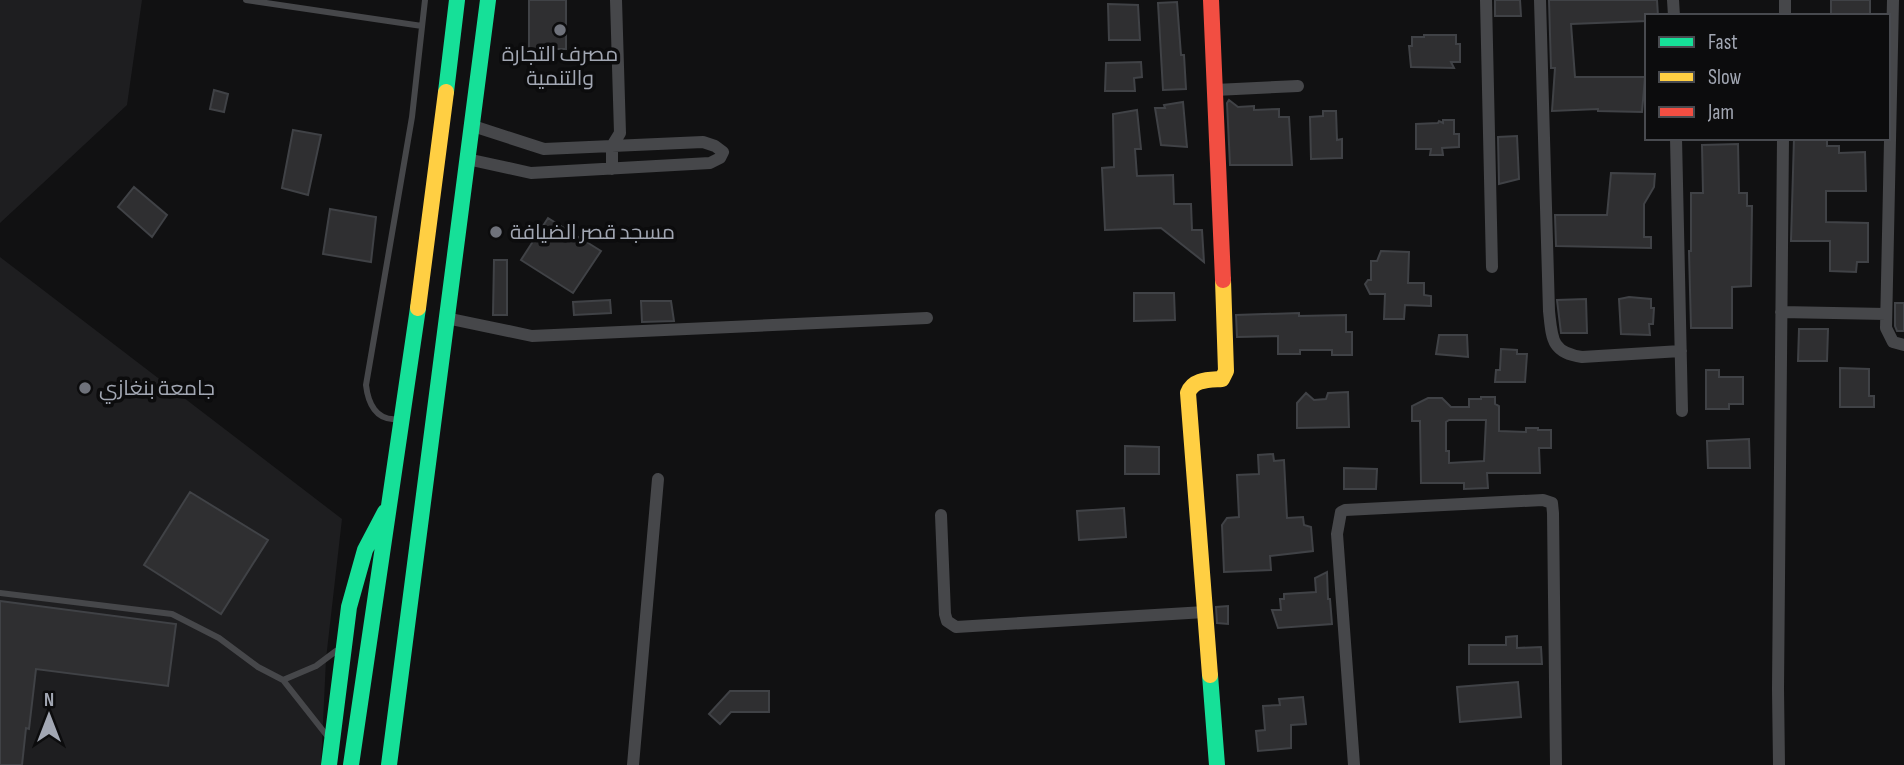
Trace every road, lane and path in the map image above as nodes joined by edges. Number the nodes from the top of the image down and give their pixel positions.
1 (246, 0) edge
2 (425, 0) edge
3 (457, 0) edge
4 (488, 0) edge
5 (616, 0) edge
6 (1211, 0) edge
7 (1486, 0) edge
8 (1540, 0) edge
9 (1893, 0) edge
10 (422, 26) junction
11 (1298, 86) dead end
12 (1215, 90) junction
13 (473, 126) junction
14 (620, 132) junction
15 (1676, 140) edge
16 (1783, 140) edge
17 (632, 145) junction
18 (612, 146) junction
19 (544, 149) junction
20 (467, 159) junction
21 (633, 168) junction
22 (612, 169) junction
23 (546, 173) junction
24 (1492, 267) dead end
25 (1782, 312) junction
26 (1886, 314) junction
27 (446, 318) junction
28 (927, 318) dead end
29 (1904, 345) edge
30 (1681, 351) junction
31 (1682, 411) dead end
32 (402, 418) junction
33 (659, 479) dead end
34 (391, 500) junction
35 (941, 515) dead end
36 (0, 593) edge
37 (1205, 612) junction
38 (344, 644) junction
39 (283, 680) junction
40 (332, 743) junction
41 (328, 765) edge
42 (351, 765) edge
43 (388, 765) edge
44 (633, 765) edge
45 (1217, 765) edge
46 (1354, 765) edge
47 (1556, 765) edge
48 (1779, 765) edge

1 - 10 lane
2 - 10 lane
3 - 32 main road
4 - 13 main road
5 - 14 street
6 - 12 main road
7 - 24 street
8 - 30 street
9 - 26 street
10 - 32 lane
11 - 12 street
12 - 37 main road
13 - 19 street
13 - 20 main road
14 - 17 street
14 - 18 street
15 - 30 street
16 - 25 street
17 - 18 street
17 - 21 street
17 - 21 street
18 - 19 street
18 - 22 street
19 - 23 street
20 - 23 street
20 - 27 main road
21 - 22 street
22 - 23 street
25 - 26 street
25 - 48 street
26 - 29 street
27 - 28 street
27 - 43 main road
30 - 31 street
32 - 34 main road
33 - 44 street
34 - 38 main road
34 - 42 main road
35 - 37 street
36 - 39 lane
37 - 45 main road
38 - 39 lane
38 - 40 main road
39 - 40 lane
40 - 41 main road
46 - 47 street

